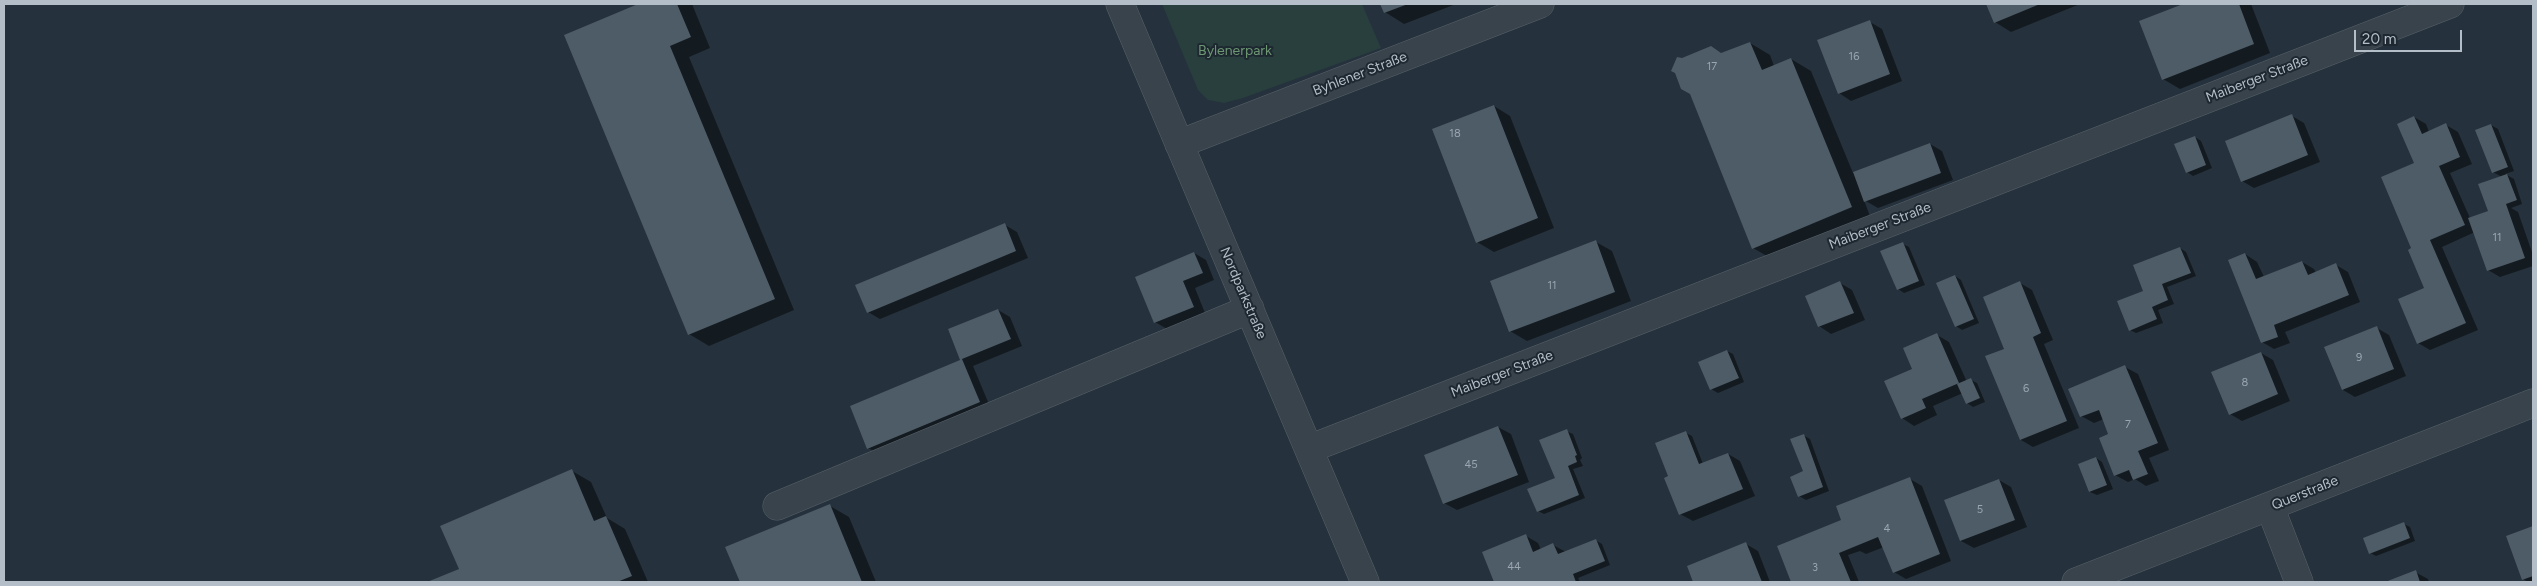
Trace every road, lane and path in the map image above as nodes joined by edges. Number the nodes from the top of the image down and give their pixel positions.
1 (1120, 4) edge
2 (1540, 4) edge
3 (2450, 4) edge
4 (1179, 144) junction
5 (1250, 309) junction
6 (2533, 402) edge
7 (1309, 449) junction
8 (778, 506) dead end
9 (2270, 506) junction
10 (1365, 582) edge
11 (2076, 582) edge
12 (2299, 582) edge

1 - 4 street, Nordparkstraße
2 - 4 street, Byhlener Straße
3 - 7 street, Maiberger Straße
4 - 5 street, Nordparkstraße
5 - 7 street, Nordparkstraße
5 - 8 street
6 - 9 street, Querstraße
7 - 10 street, Nordparkstraße
9 - 11 street, Querstraße
9 - 12 street

